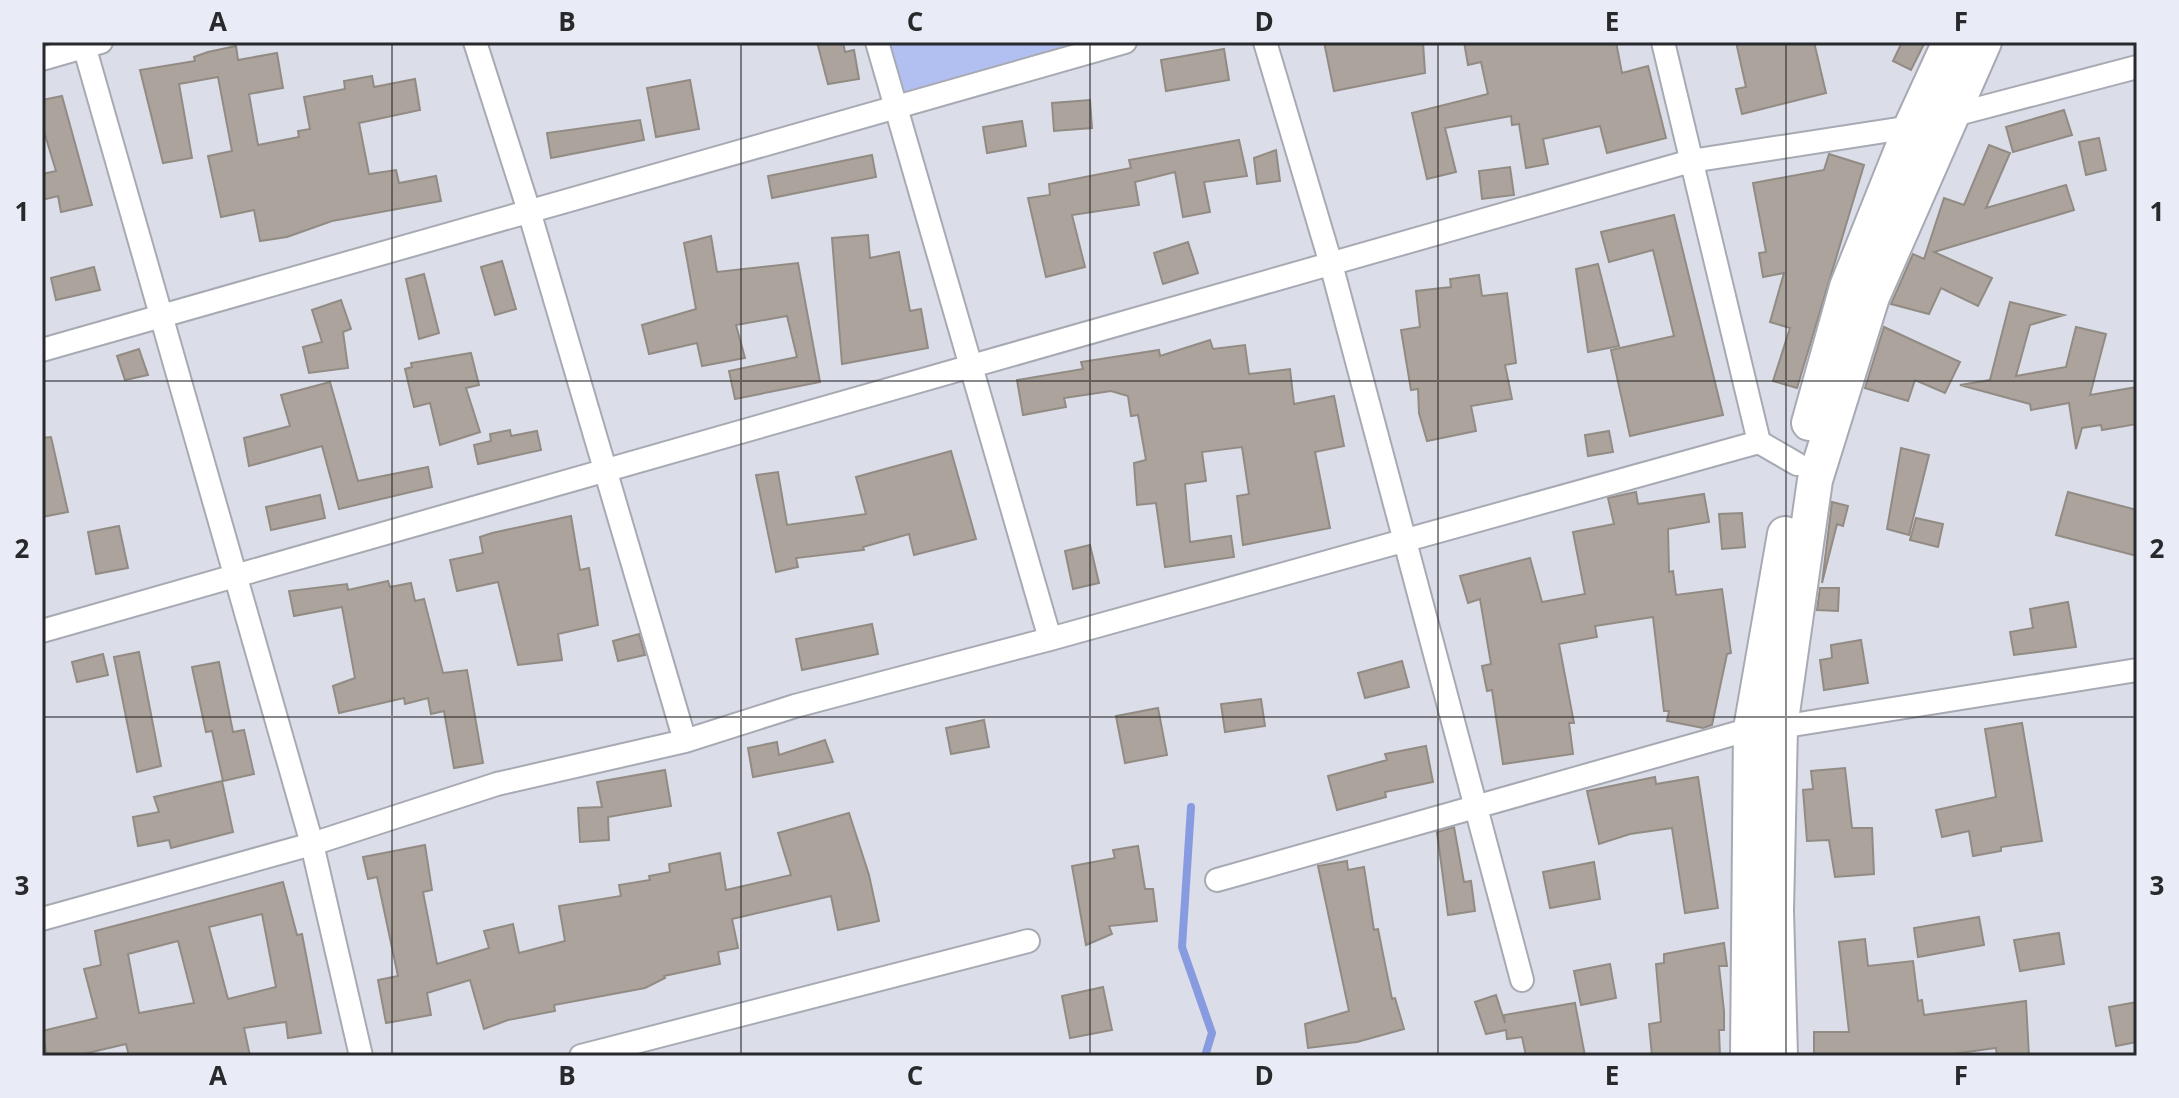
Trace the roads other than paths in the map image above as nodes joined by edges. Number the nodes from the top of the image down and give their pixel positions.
1 (475, 42) edge
2 (877, 42) edge
3 (1125, 42) edge
4 (1265, 42) edge
5 (1663, 42) edge
6 (1950, 42) edge
7 (1984, 42) edge
8 (89, 44) edge
9 (42, 59) edge
10 (2137, 67) edge
11 (895, 107) junction
12 (1950, 116) junction
13 (1911, 127) junction
14 (1691, 161) junction
15 (529, 211) junction
16 (1331, 264) junction
17 (158, 316) junction
18 (42, 350) edge
19 (969, 367) junction
20 (1759, 442) junction
21 (1797, 464) junction
22 (605, 470) junction
23 (1403, 541) junction
24 (233, 576) junction
25 (42, 631) edge
26 (1050, 639) junction
27 (2137, 670) edge
28 (1766, 728) junction
29 (685, 741) junction
30 (1475, 809) junction
31 (312, 844) junction
32 (1217, 880) dead end
33 (42, 919) edge
34 (1028, 941) dead end
35 (1522, 980) dead end
36 (361, 1056) edge
37 (581, 1056) edge
38 (1748, 1056) edge
39 (1780, 1056) edge

1 - 15 street
2 - 11 street
3 - 11 street
4 - 16 street
5 - 14 street
6 - 13 main road
7 - 12 main road
8 - 9 street
8 - 17 street
10 - 12 street
11 - 15 street
11 - 19 street
12 - 28 main road
13 - 14 street
13 - 21 main road
14 - 16 street
14 - 20 street
15 - 17 street
15 - 22 street
16 - 19 street
16 - 23 street
17 - 18 street
17 - 24 street
19 - 22 street
19 - 26 street
20 - 21 street
20 - 23 street
21 - 28 main road
22 - 24 street
22 - 29 street
23 - 26 street
23 - 30 street
24 - 25 street
24 - 31 street
26 - 29 street
27 - 28 street
28 - 30 street
28 - 38 main road
28 - 39 main road
29 - 31 street
30 - 32 street
30 - 35 street
31 - 33 street
31 - 36 street
34 - 37 street

